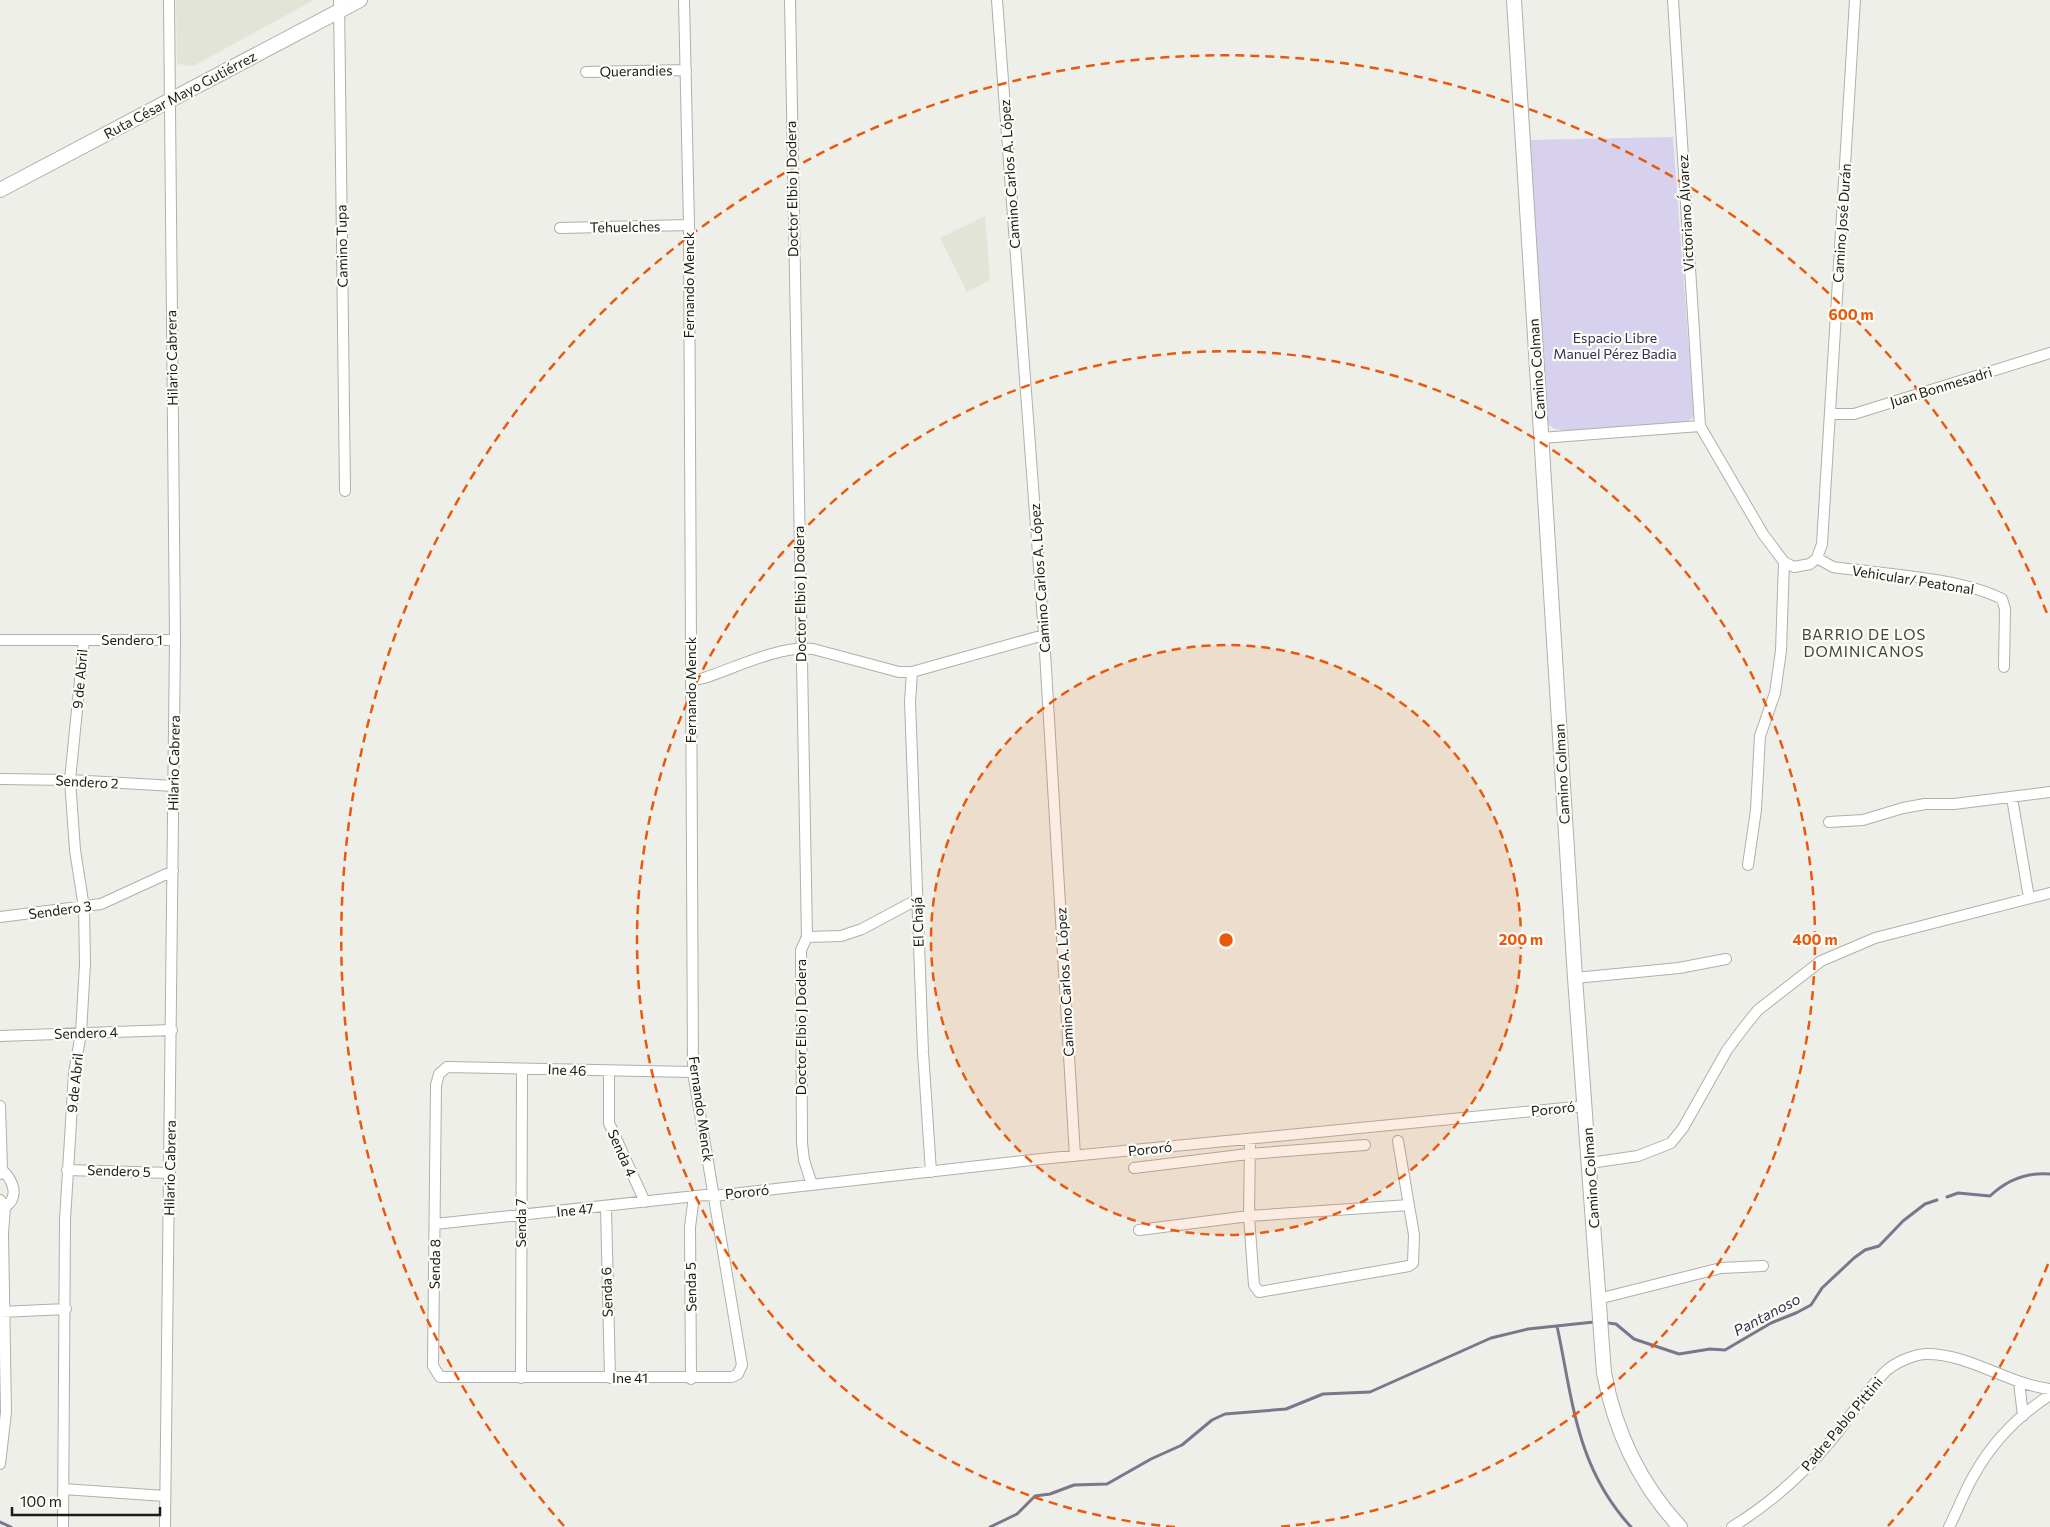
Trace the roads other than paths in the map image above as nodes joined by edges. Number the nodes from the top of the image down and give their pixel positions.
1 (168, 0) edge
2 (360, 0) edge
3 (684, 0) edge
4 (790, 0) edge
5 (997, 0) edge
6 (1514, 0) edge
7 (1673, 0) edge
8 (1855, 0) edge
9 (339, 5) edge
10 (686, 70) junction
11 (586, 72) dead end
12 (170, 100) junction
13 (0, 190) edge
14 (689, 225) junction
15 (560, 228) dead end
16 (2050, 353) edge
17 (1831, 414) junction
18 (1700, 426) junction
19 (1541, 438) junction
20 (345, 491) dead end
21 (1816, 558) junction
22 (1784, 562) junction
23 (1044, 635) junction
24 (0, 640) edge
25 (84, 640) junction
26 (175, 640) junction
27 (801, 649) junction
28 (2004, 667) dead end
29 (912, 672) junction
30 (691, 681) junction
31 (0, 780) edge
32 (70, 780) junction
33 (174, 786) junction
34 (2050, 792) edge
35 (2012, 798) junction
36 (1829, 822) dead end
37 (1748, 865) dead end
38 (173, 871) junction
39 (2050, 893) edge
40 (2029, 898) junction
41 (918, 899) junction
42 (84, 908) junction
43 (0, 917) edge
44 (807, 937) junction
45 (1726, 959) dead end
46 (1575, 978) junction
47 (172, 1030) junction
48 (81, 1033) junction
49 (0, 1036) edge
50 (522, 1069) junction
51 (443, 1070) joint
52 (609, 1071) junction
53 (693, 1072) junction
54 (0, 1106) edge
55 (1585, 1106) junction
56 (1250, 1139) junction
57 (1398, 1141) dead end
58 (1365, 1145) dead end
59 (1248, 1154) junction
60 (1075, 1156) junction
61 (1590, 1163) junction
62 (1134, 1168) dead end
63 (68, 1170) junction
64 (1, 1172) edge
65 (931, 1172) junction
66 (170, 1173) junction
67 (812, 1185) junction
68 (694, 1196) junction
69 (714, 1196) junction
70 (645, 1202) junction
71 (2, 1203) edge
72 (1409, 1204) junction
73 (606, 1207) junction
74 (521, 1216) junction
75 (1249, 1216) junction
76 (435, 1224) junction
77 (1139, 1230) dead end
78 (1763, 1266) dead end
79 (1598, 1299) junction
80 (66, 1309) junction
81 (2, 1312) edge
82 (738, 1374) joint
83 (521, 1378) junction
84 (610, 1378) junction
85 (691, 1379) junction
86 (2019, 1382) junction
87 (2050, 1389) edge
88 (2050, 1395) edge
89 (2023, 1416) junction
90 (0, 1464) edge
91 (63, 1489) junction
92 (165, 1496) junction
93 (63, 1527) edge
94 (165, 1527) edge
95 (1680, 1527) edge
96 (1732, 1527) edge
97 (1949, 1527) edge

1 - 12 street, Hilario Cabrera
2 - 9 street, Ruta César Mayo Gutiérrez
3 - 10 street, Fernando Menck
4 - 27 street, Doctor Elbio J Dodera
5 - 23 street, Camino Carlos A. López
6 - 19 street, Camino Colman
7 - 18 street, Victoriano Álvarez
8 - 17 street, Camino José Durán
9 - 12 street, Ruta César Mayo Gutiérrez
9 - 20 street, Camino Tupa
10 - 11 street, Querandies
10 - 14 street, Fernando Menck
12 - 13 street, Ruta César Mayo Gutiérrez
12 - 26 street, Hilario Cabrera
14 - 15 street, Tehuelches
14 - 30 street, Fernando Menck
16 - 17 street, Juan Bonmesadri
17 - 21 street, Camino José Durán
18 - 19 street
18 - 22 street
19 - 46 street, Camino Colman
21 - 22 street
21 - 28 street, Vehicular/ Peatonal
22 - 37 street
23 - 29 street
23 - 60 street, Camino Carlos A. López
24 - 25 street, Sendero 1
25 - 26 street, Sendero 1
25 - 32 street, 9 de Abril
26 - 33 street, Hilario Cabrera
27 - 29 street
27 - 30 street
27 - 44 street, Doctor Elbio J Dodera
29 - 41 street, El Chajá
30 - 53 street, Fernando Menck
31 - 32 street, Sendero 2
32 - 33 street, Sendero 2
32 - 42 street, 9 de Abril
33 - 38 street, Hilario Cabrera
34 - 35 street
35 - 36 street
35 - 40 street
38 - 42 street, Sendero 3
38 - 47 street, Hilario Cabrera
39 - 40 street
40 - 61 street
41 - 44 street
41 - 65 street, El Chajá
42 - 43 street, Sendero 3
42 - 48 street, 9 de Abril
44 - 67 street, Doctor Elbio J Dodera
45 - 46 street
46 - 55 street, Camino Colman
47 - 48 street, Sendero 4
47 - 66 street, Hilario Cabrera
48 - 49 street, Sendero 4
48 - 63 street, 9 de Abril
50 - 51 street, Ine 46
50 - 52 street, Ine 46
50 - 74 street, Senda 7
51 - 76 street, Senda 8
52 - 53 street, Ine 46
52 - 70 street, Senda 4
53 - 69 street, Fernando Menck
54 - 64 street
55 - 56 street, Pororó
55 - 61 street, Camino Colman
56 - 59 street
56 - 60 street, Pororó
57 - 72 street
58 - 59 street
59 - 62 street
59 - 75 street
60 - 65 street, Pororó
61 - 79 street, Camino Colman
63 - 66 street, Sendero 5
63 - 80 street, 9 de Abril
64 - 71 street
65 - 67 street, Pororó
66 - 92 street, Hilario Cabrera
67 - 69 street, Pororó
68 - 69 street, Ine 47
68 - 70 street, Ine 47
68 - 85 street, Senda 5
69 - 82 street, Fernando Menck
70 - 73 street, Ine 47
71 - 81 street
72 - 75 street
72 - 75 street
73 - 74 street, Ine 47
73 - 84 street, Senda 6
74 - 76 street, Ine 47
74 - 83 street, Senda 7
75 - 77 street
76 - 83 street, Senda 8
78 - 79 street
79 - 95 street, Camino Colman
80 - 81 street
80 - 91 street, 9 de Abril
81 - 90 street
82 - 85 street, Ine 41
83 - 84 street, Ine 41
84 - 85 street, Ine 41
86 - 87 street, Padre Pablo Pittini
86 - 89 street
86 - 96 street, Padre Pablo Pittini
88 - 89 street
89 - 97 street
91 - 92 street
91 - 93 street, 9 de Abril
92 - 94 street, Hilario Cabrera

